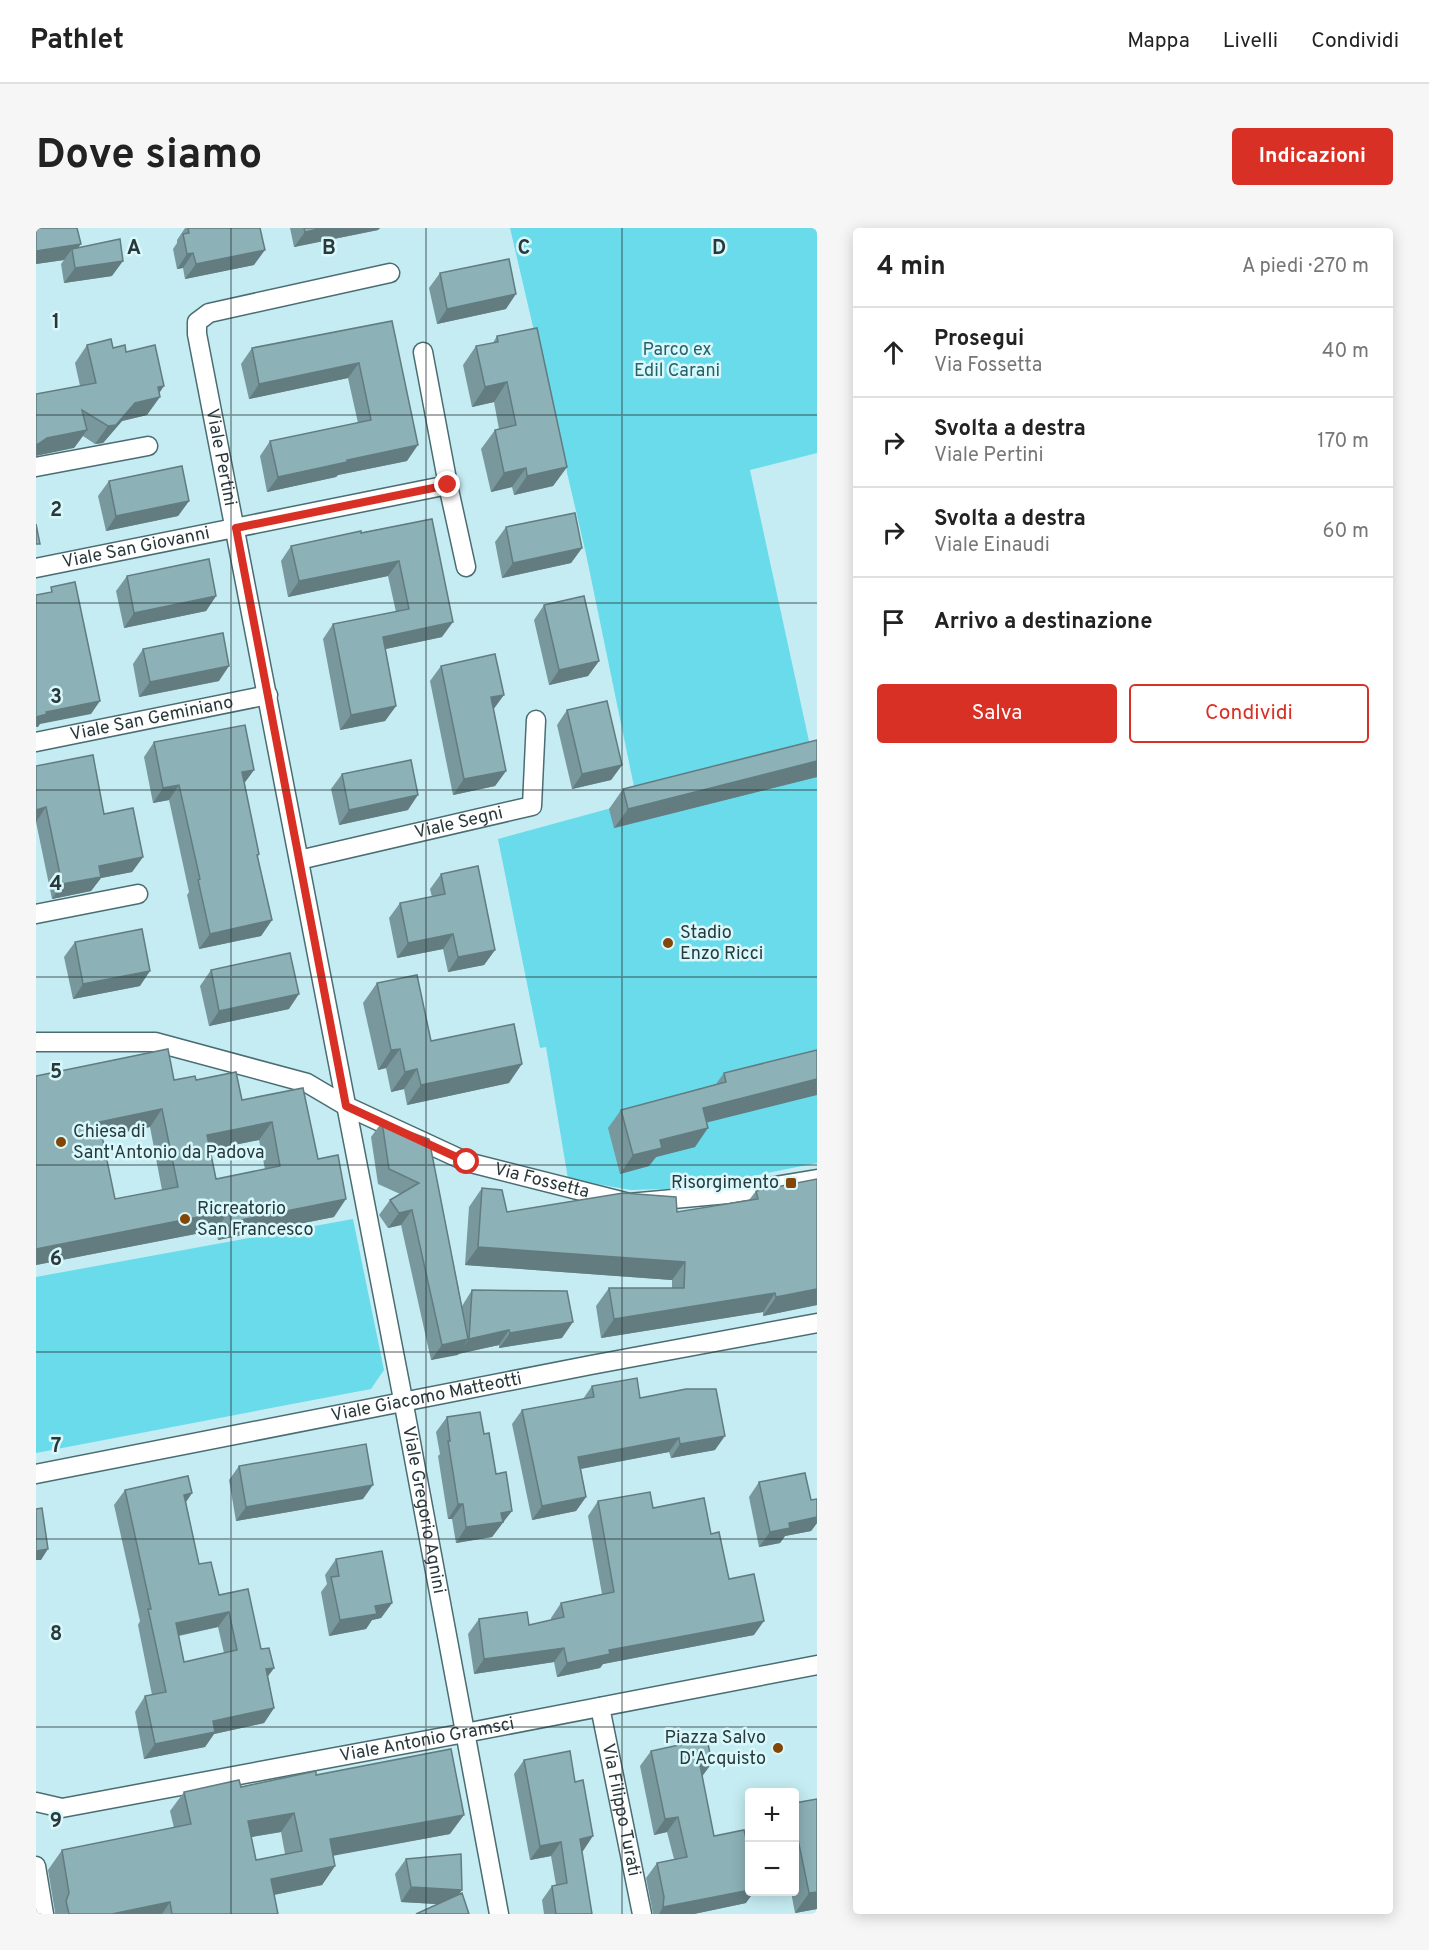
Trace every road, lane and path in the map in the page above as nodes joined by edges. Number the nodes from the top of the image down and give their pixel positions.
1 (390, 273) dead end
2 (423, 352) dead end
3 (148, 446) dead end
4 (36, 467) edge
5 (448, 485) junction
6 (236, 528) junction
7 (466, 567) dead end
8 (36, 568) edge
9 (268, 695) junction
10 (536, 720) dead end
11 (36, 742) edge
12 (299, 860) junction
13 (138, 894) dead end
14 (36, 914) edge
15 (36, 1042) edge
16 (346, 1106) junction
17 (817, 1179) edge
18 (817, 1323) edge
19 (403, 1403) junction
20 (36, 1474) edge
21 (817, 1665) edge
22 (600, 1707) junction
23 (465, 1733) junction
24 (36, 1802) edge
25 (36, 1866) edge
26 (44, 1914) edge
27 (499, 1914) edge
28 (642, 1914) edge

1 - 6 street, Viale Pertini
2 - 5 street
3 - 4 street
5 - 6 street, Viale San Giovanni
5 - 7 street
6 - 8 street, Viale San Giovanni
6 - 9 street, Viale Pertini
9 - 11 street, Viale San Geminiano
9 - 12 street, Viale Pertini
10 - 12 street, Viale Segni
12 - 16 street, Viale Pertini
13 - 14 street
15 - 16 street, Via Fossetta
16 - 17 street, Via Fossetta
16 - 19 street, Viale Gregorio Agnini
18 - 19 street, Viale Giacomo Matteotti
19 - 20 street, Viale Giacomo Matteotti
19 - 23 street, Viale Gregorio Agnini
21 - 22 street, Viale Antonio Gramsci
22 - 23 street, Viale Antonio Gramsci
22 - 28 street, Via Filippo Turati
23 - 24 street, Viale Antonio Gramsci
23 - 27 street, Viale Gregorio Agnini
25 - 26 street

